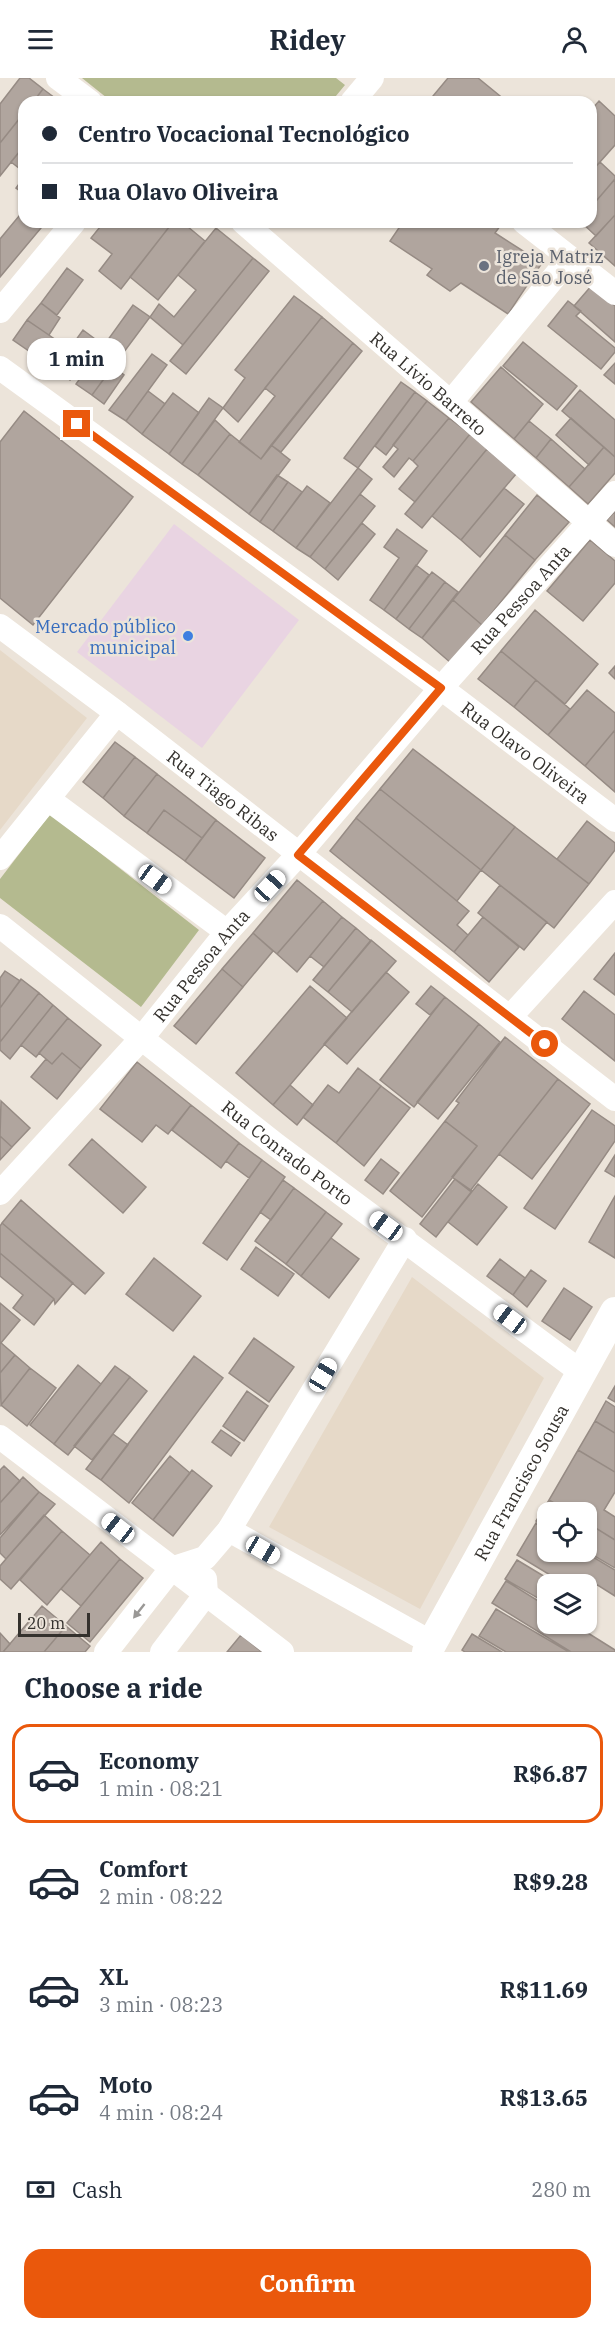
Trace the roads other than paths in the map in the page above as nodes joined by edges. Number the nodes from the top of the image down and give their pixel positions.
1 (58, 78) edge
2 (82, 96) edge
3 (69, 228) edge
4 (253, 228) edge
5 (532, 228) edge
6 (570, 258) junction
7 (615, 293) edge
8 (0, 311) edge
9 (0, 368) edge
10 (451, 402) junction
11 (615, 493) edge
12 (588, 522) junction
13 (615, 545) edge
14 (0, 626) edge
15 (441, 688) junction
16 (117, 713) junction
17 (48, 799) junction
18 (615, 820) edge
19 (298, 855) junction
20 (0, 858) edge
21 (615, 902) edge
22 (0, 926) edge
23 (227, 932) junction
24 (510, 1017) junction
25 (141, 1039) junction
26 (615, 1099) edge
27 (0, 1193) edge
28 (405, 1239) junction
29 (615, 1312) edge
30 (581, 1372) junction
31 (0, 1437) edge
32 (229, 1530) junction
33 (204, 1558) junction
34 (171, 1569) junction
35 (206, 1594) junction
36 (429, 1648) edge
37 (106, 1652) edge
38 (162, 1652) edge
39 (282, 1652) edge

1 - 2 street
3 - 8 street
4 - 10 street, Rua Lívio Barreto
5 - 6 street
6 - 7 street
6 - 10 street
9 - 15 street, Rua Olavo Oliveira
10 - 12 street, Rua Lívio Barreto
11 - 12 street, Rua Pessoa Anta
12 - 13 street, Rua Lívio Barreto
12 - 15 street, Rua Pessoa Anta
14 - 16 street, Rua Tiago Ribas
15 - 18 street, Rua Olavo Oliveira
15 - 19 street, Rua Pessoa Anta
16 - 17 street
16 - 19 street, Rua Tiago Ribas
17 - 20 street
17 - 23 street
19 - 23 street, Rua Pessoa Anta
19 - 24 street, Rua Tiago Ribas
21 - 24 street
22 - 25 street, Rua Conrado Porto
23 - 25 street, Rua Pessoa Anta
24 - 26 street, Rua Tiago Ribas
25 - 27 street, Rua Pessoa Anta
25 - 28 street, Rua Conrado Porto
28 - 30 street, Rua Conrado Porto
28 - 32 street
29 - 30 street, Rua Francisco Sousa
30 - 36 street, Rua Francisco Sousa
31 - 34 street
32 - 33 street
32 - 36 street
33 - 34 street
33 - 35 street
34 - 35 street
34 -> 37 street
35 - 38 street
35 - 39 street

